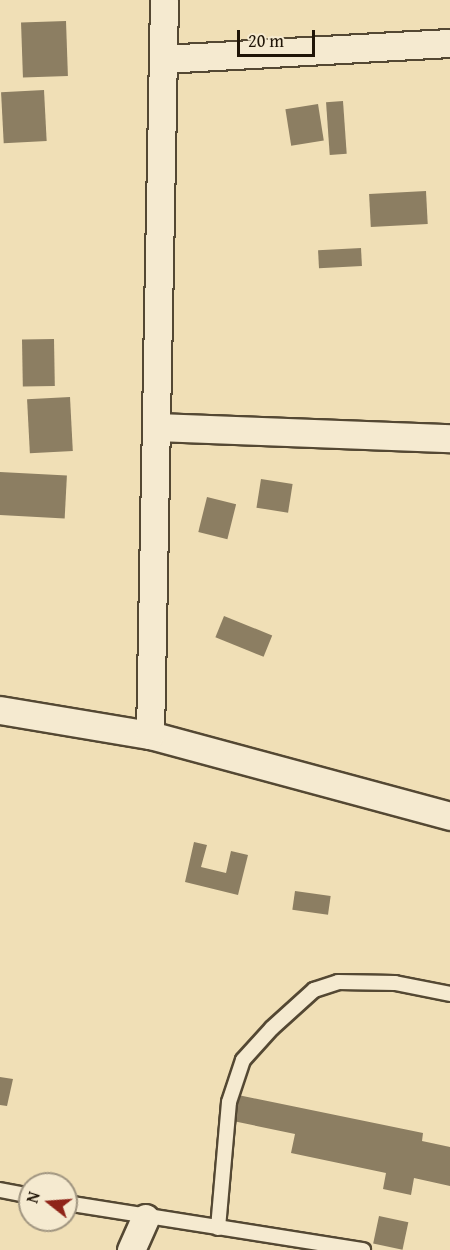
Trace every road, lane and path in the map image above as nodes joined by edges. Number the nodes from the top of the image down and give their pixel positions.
1 (164, 0) edge
2 (450, 43) edge
3 (163, 59) junction
4 (157, 427) junction
5 (450, 438) edge
6 (0, 710) edge
7 (150, 735) junction
8 (450, 816) edge
9 (450, 994) edge
10 (0, 1190) edge
11 (18, 1194) edge
12 (78, 1205) edge
13 (145, 1218) junction
14 (218, 1228) junction
15 (131, 1250) edge
16 (363, 1250) edge

1 - 3 street
2 - 3 street
3 - 4 street
4 - 5 street
4 - 7 street
6 - 7 street
7 - 8 street
9 - 14 lane
10 - 11 lane
12 - 13 lane
13 - 14 lane
13 - 15 street
14 - 16 lane

